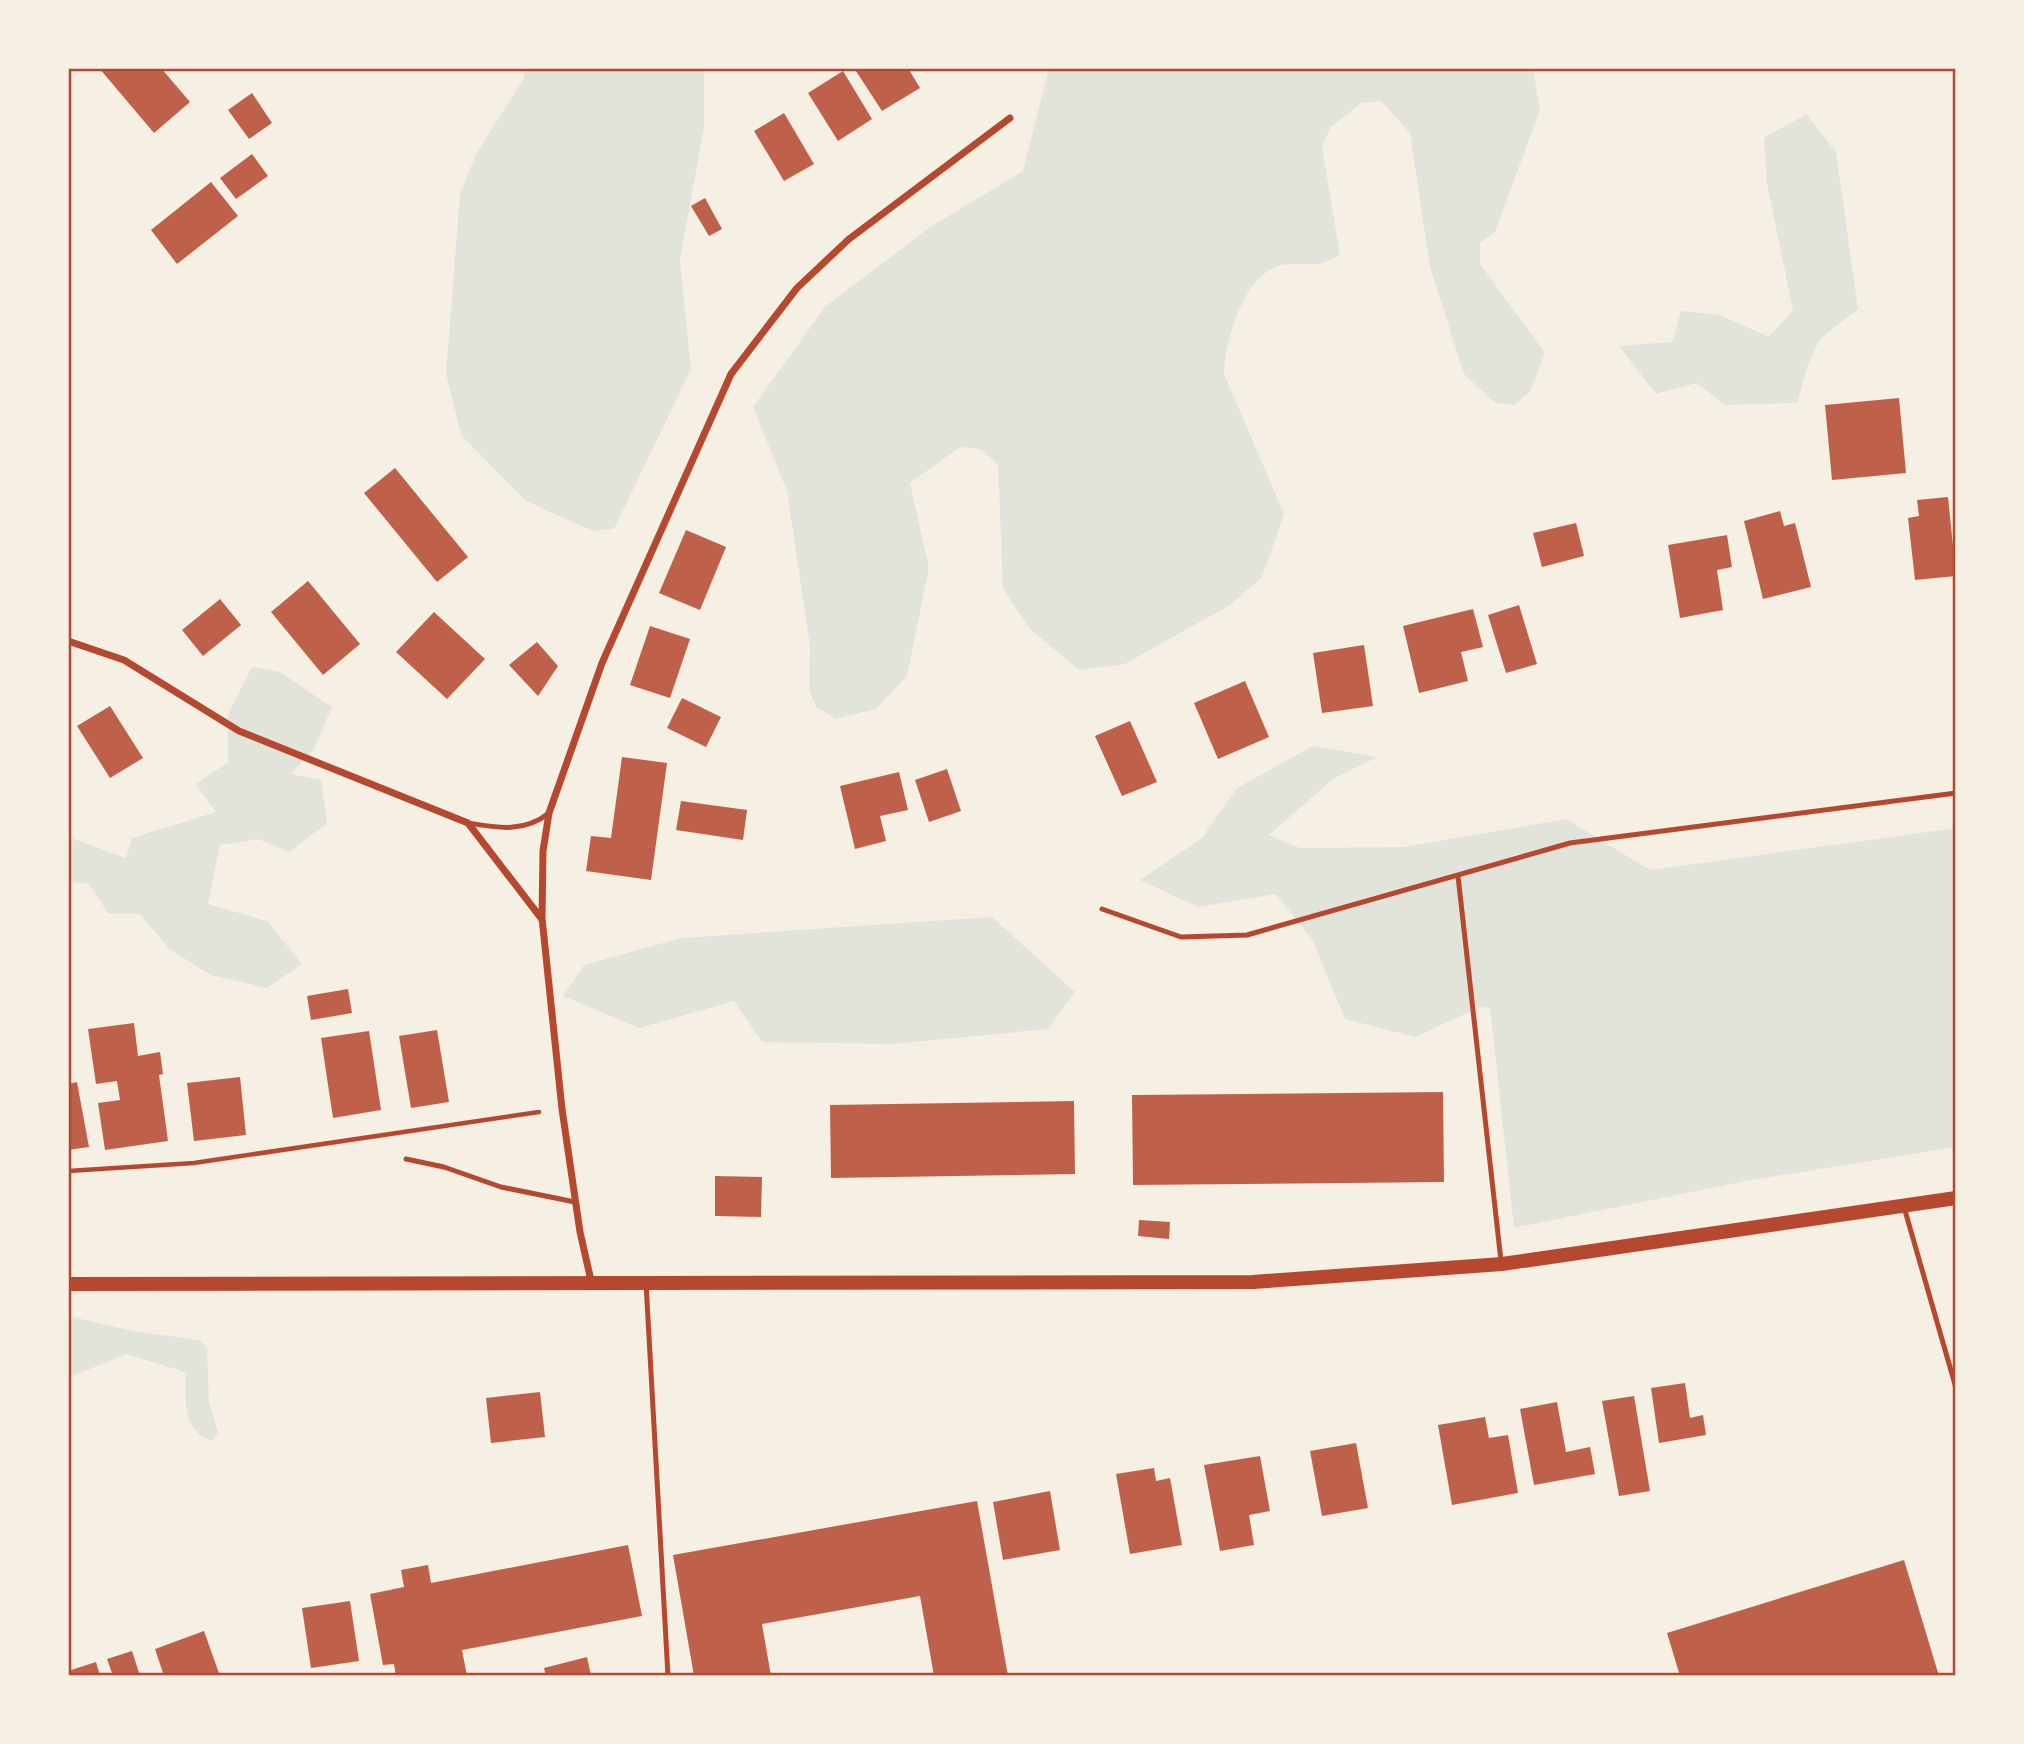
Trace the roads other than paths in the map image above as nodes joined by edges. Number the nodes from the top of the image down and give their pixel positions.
1 (1010, 118) dead end
2 (68, 641) edge
3 (1956, 793) edge
4 (549, 813) junction
5 (468, 823) junction
6 (1458, 876) junction
7 (1102, 909) dead end
8 (542, 918) junction
9 (405, 1159) dead end
10 (1956, 1198) edge
11 (575, 1202) junction
12 (1904, 1207) junction
13 (1502, 1264) junction
14 (646, 1283) junction
15 (68, 1284) edge
16 (592, 1285) junction
17 (1956, 1388) edge
18 (668, 1676) edge

1 - 4 street
2 - 5 street
3 - 6 lane
4 - 5 lane
4 - 8 street
5 - 8 street
6 - 7 lane
6 - 13 lane
8 - 11 street
9 - 11 lane
10 - 12 main road
11 - 16 street
12 - 13 main road
12 - 17 lane
13 - 14 main road
14 - 16 main road
14 - 18 lane
15 - 16 main road

